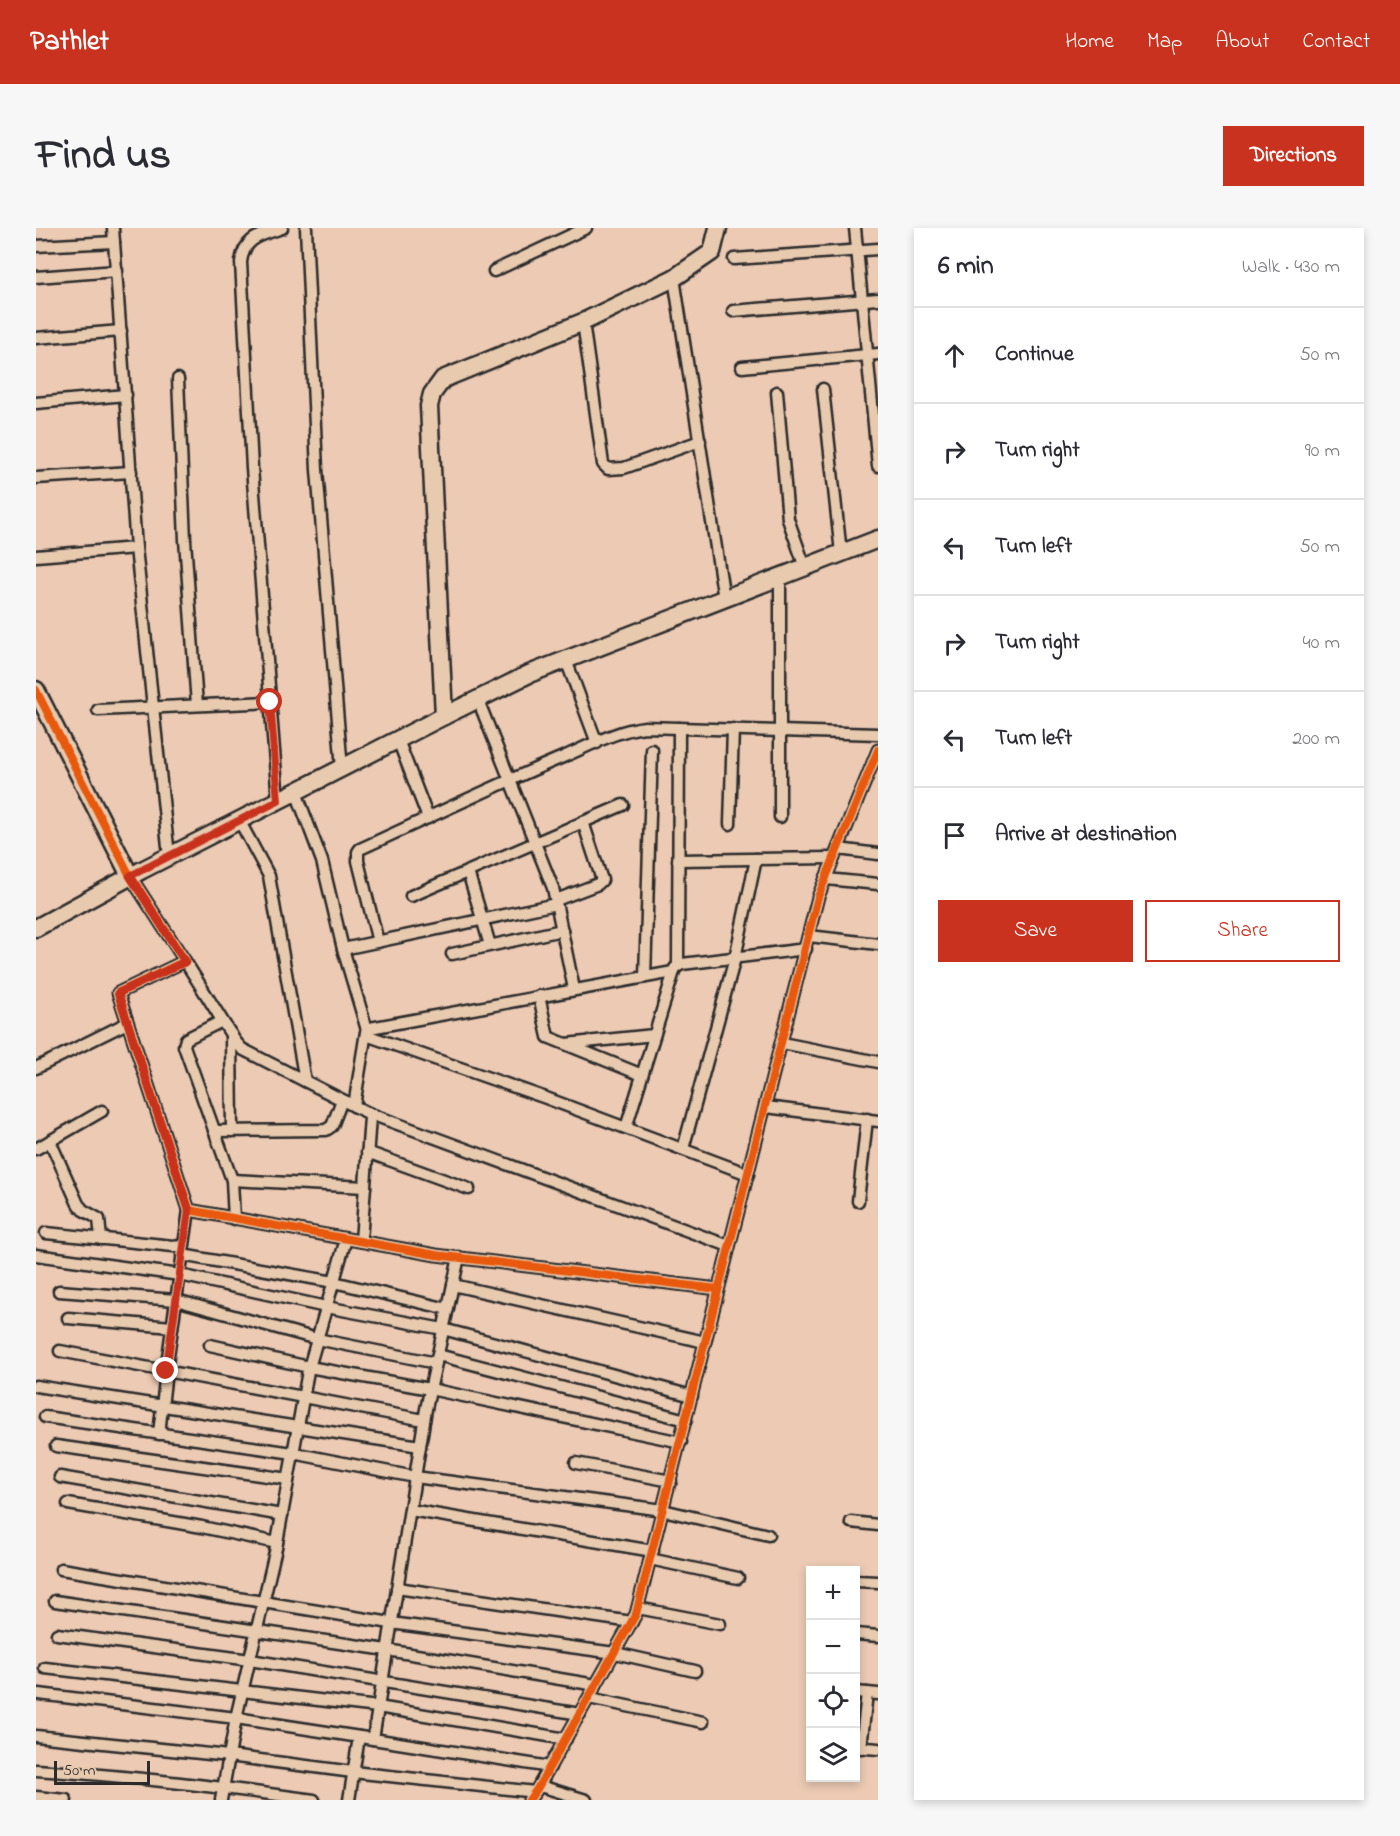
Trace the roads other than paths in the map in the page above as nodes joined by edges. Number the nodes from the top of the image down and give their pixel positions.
1 (114, 228) edge
2 (282, 228) edge
3 (306, 228) edge
4 (559, 228) edge
5 (586, 228) edge
6 (717, 228) edge
7 (855, 228) edge
8 (560, 240) junction
9 (114, 242) junction
10 (36, 246) edge
11 (878, 249) edge
12 (857, 251) junction
13 (734, 259) dead end
14 (117, 271) junction
15 (494, 271) dead end
16 (36, 277) edge
17 (674, 278) junction
18 (878, 299) edge
19 (862, 300) junction
20 (733, 311) dead end
21 (584, 322) junction
22 (121, 331) junction
23 (36, 338) edge
24 (873, 354) edge
25 (742, 367) dead end
26 (178, 379) dead end
27 (823, 389) dead end
28 (777, 392) dead end
29 (126, 395) junction
30 (36, 403) edge
31 (875, 408) edge
32 (700, 441) junction
33 (878, 466) edge
34 (131, 472) junction
35 (36, 478) edge
36 (878, 539) edge
37 (136, 548) junction
38 (842, 553) junction
39 (36, 556) edge
40 (805, 567) junction
41 (780, 577) junction
42 (724, 599) junction
43 (566, 660) junction
44 (36, 690) edge
45 (478, 700) junction
46 (270, 702) junction
47 (197, 705) junction
48 (154, 707) junction
49 (98, 710) dead end
50 (444, 716) junction
51 (679, 728) junction
52 (733, 729) junction
53 (779, 730) junction
54 (878, 734) edge
55 (398, 740) junction
56 (597, 743) junction
57 (652, 750) dead end
58 (878, 750) edge
59 (875, 766) edge
60 (342, 769) junction
61 (509, 780) junction
62 (296, 792) junction
63 (278, 801) junction
64 (623, 805) dead end
65 (780, 817) dead end
66 (428, 818) junction
67 (239, 820) junction
68 (584, 822) junction
69 (730, 824) dead end
70 (534, 842) junction
71 (836, 854) junction
72 (878, 854) edge
73 (169, 856) junction
74 (756, 859) junction
75 (678, 860) junction
76 (468, 872) junction
77 (130, 876) junction
78 (826, 879) junction
79 (878, 884) edge
80 (411, 896) dead end
81 (556, 902) junction
82 (483, 920) junction
83 (36, 928) edge
84 (562, 930) junction
85 (809, 936) junction
86 (378, 942) junction
87 (878, 944) edge
88 (490, 945) junction
89 (343, 949) junction
90 (806, 949) junction
91 (452, 954) dead end
92 (735, 958) junction
93 (185, 962) junction
94 (676, 968) junction
95 (645, 976) junction
96 (574, 989) junction
97 (539, 996) junction
98 (222, 1021) junction
99 (128, 1023) junction
100 (366, 1032) junction
101 (231, 1034) junction
102 (654, 1035) junction
103 (782, 1043) junction
104 (563, 1045) junction
105 (878, 1062) edge
106 (36, 1068) edge
107 (642, 1075) junction
108 (305, 1082) junction
109 (342, 1100) junction
110 (354, 1106) junction
111 (766, 1107) junction
112 (102, 1111) dead end
113 (368, 1113) junction
114 (873, 1120) edge
115 (626, 1128) junction
116 (214, 1131) junction
117 (232, 1131) junction
118 (50, 1141) junction
119 (36, 1149) edge
120 (683, 1149) junction
121 (367, 1152) junction
122 (748, 1174) junction
123 (232, 1180) junction
124 (365, 1187) junction
125 (468, 1189) dead end
126 (858, 1201) dead end
127 (189, 1210) junction
128 (234, 1219) junction
129 (46, 1233) dead end
130 (101, 1239) junction
131 (346, 1239) junction
132 (361, 1241) junction
133 (729, 1246) junction
134 (183, 1251) junction
135 (36, 1254) edge
136 (459, 1257) junction
137 (180, 1275) junction
138 (333, 1282) junction
139 (453, 1285) junction
140 (718, 1289) junction
141 (59, 1291) dead end
142 (176, 1300) junction
143 (327, 1307) junction
144 (448, 1309) junction
145 (68, 1318) dead end
146 (172, 1327) junction
147 (443, 1329) junction
148 (317, 1339) junction
149 (705, 1342) junction
150 (210, 1345) dead end
151 (60, 1351) dead end
152 (437, 1359) junction
153 (309, 1367) junction
154 (166, 1371) junction
155 (36, 1386) edge
156 (430, 1389) junction
157 (692, 1396) junction
158 (303, 1397) junction
159 (162, 1406) junction
160 (45, 1417) dead end
161 (424, 1420) junction
162 (686, 1420) junction
163 (298, 1428) junction
164 (159, 1434) junction
165 (681, 1442) junction
166 (56, 1446) dead end
167 (420, 1446) junction
168 (293, 1454) junction
169 (576, 1463) dead end
170 (60, 1476) dead end
171 (415, 1477) junction
172 (288, 1479) junction
173 (670, 1481) junction
174 (68, 1504) dead end
175 (410, 1510) junction
176 (663, 1510) junction
177 (282, 1515) junction
178 (851, 1522) dead end
179 (878, 1525) edge
180 (768, 1535) dead end
181 (277, 1544) junction
182 (652, 1555) junction
183 (62, 1569) dead end
184 (738, 1578) dead end
185 (860, 1581) edge
186 (878, 1582) edge
187 (397, 1588) junction
188 (56, 1601) dead end
189 (264, 1601) junction
190 (638, 1608) junction
191 (632, 1622) junction
192 (391, 1623) junction
193 (720, 1624) dead end
194 (256, 1631) junction
195 (860, 1634) edge
196 (57, 1635) dead end
197 (878, 1636) edge
198 (387, 1650) junction
199 (615, 1653) junction
200 (250, 1660) junction
201 (45, 1668) dead end
202 (695, 1671) dead end
203 (382, 1680) junction
204 (596, 1685) junction
205 (242, 1690) junction
206 (39, 1694) dead end
207 (873, 1694) edge
208 (589, 1698) junction
209 (378, 1707) junction
210 (580, 1714) junction
211 (236, 1719) junction
212 (703, 1722) dead end
213 (36, 1736) edge
214 (359, 1737) junction
215 (373, 1739) junction
216 (566, 1739) junction
217 (860, 1740) edge
218 (860, 1747) edge
219 (878, 1749) edge
220 (229, 1756) junction
221 (550, 1767) junction
222 (36, 1770) edge
223 (353, 1772) junction
224 (224, 1787) junction
225 (535, 1793) edge
226 (36, 1797) edge
227 (66, 1800) edge
228 (221, 1800) edge
229 (314, 1800) edge
230 (348, 1800) edge
231 (586, 1800) edge

1 - 9 street
2 - 46 street
3 - 60 street
4 - 8 street
5 - 8 street
6 - 17 main road
7 - 12 street
8 - 15 street
9 - 10 street
9 - 14 street
11 - 12 street
12 - 13 street
12 - 19 street
14 - 16 street
14 - 22 street
17 - 21 main road
17 - 32 street
18 - 19 street
19 - 20 street
19 - 24 street
21 - 32 street
21 - 50 main road
22 - 23 street
22 - 29 street
24 - 25 street
24 - 31 street
26 - 47 street
27 - 38 street
28 - 40 street
29 - 30 street
29 - 34 street
31 - 33 street
32 - 42 street
34 - 35 street
34 - 37 street
36 - 38 main road
37 - 39 street
37 - 48 street
38 - 40 main road
40 - 41 main road
41 - 42 main road
41 - 53 street
42 - 43 main road
43 - 45 main road
43 - 56 street
44 - 77 main road
45 - 50 main road
45 - 61 street
46 - 47 street
46 - 63 street
47 - 48 street
48 - 49 street
48 - 73 street
50 - 55 main road
51 - 52 street
51 - 56 street
51 - 75 street
52 - 53 street
52 - 69 street
53 - 54 street
53 - 65 street
55 - 60 main road
55 - 66 street
56 - 61 street
57 - 95 street
58 - 59 street
59 - 71 street
60 - 62 main road
61 - 66 street
61 - 70 street
62 - 63 main road
62 - 89 street
63 - 67 main road
64 - 68 street
66 - 86 street
67 - 73 main road
67 - 108 street
68 - 70 street
68 - 81 street
70 - 76 street
70 - 81 street
71 - 72 street
71 - 74 street
71 - 78 street
73 - 77 main road
74 - 75 street
74 - 92 street
75 - 94 street
76 - 80 street
76 - 82 street
77 - 83 main road
77 - 93 street
78 - 79 street
78 - 85 street
81 - 82 street
81 - 84 street
82 - 86 street
82 - 88 street
84 - 88 street
84 - 96 street
85 - 87 street
85 - 90 street
86 - 89 street
88 - 91 street
89 - 100 street
90 - 92 street
90 - 103 street
92 - 94 street
92 - 120 street
93 - 98 street
93 - 99 street
94 - 95 street
94 - 102 street
95 - 96 street
96 - 97 street
97 - 100 street
97 - 104 street
98 - 101 street
98 - 116 street
99 - 106 street
99 - 127 street
100 - 110 street
100 - 115 street
101 - 108 street
101 - 117 street
102 - 104 street
102 - 107 street
103 - 105 street
103 - 111 street
104 - 107 street
107 - 115 street
108 - 109 street
109 - 110 street
109 - 117 street
110 - 113 street
111 - 114 street
111 - 122 street
112 - 118 street
113 - 121 street
113 - 133 street
114 - 126 street
115 - 120 street
116 - 117 street
116 - 123 street
118 - 119 street
118 - 130 street
120 - 122 street
121 - 124 street
121 - 125 street
122 - 133 street
123 - 124 street
123 - 128 street
124 - 132 street
127 - 128 street
127 - 134 street
128 - 131 street
129 - 130 street
130 - 134 street
131 - 132 street
131 - 138 street
132 - 136 street
133 - 140 street
134 - 137 street
134 - 138 street
135 - 137 street
136 - 139 street
136 - 140 street
137 - 142 street
137 - 143 street
138 - 143 street
138 - 144 street
139 - 144 street
139 - 149 street
140 - 149 street
141 - 142 street
142 - 146 street
142 - 148 street
143 - 147 street
143 - 148 street
144 - 147 street
145 - 146 street
146 - 154 street
147 - 152 street
147 - 157 street
148 - 152 street
148 - 153 street
149 - 157 street
150 - 153 street
151 - 154 street
152 - 156 street
152 - 162 street
153 - 156 street
153 - 158 street
154 - 158 street
154 - 159 street
155 - 159 street
156 - 161 street
156 - 165 street
157 - 162 street
158 - 161 street
158 - 163 street
159 - 163 street
159 - 164 street
160 - 164 street
161 - 167 street
162 - 165 street
163 - 167 street
163 - 168 street
164 - 168 street
165 - 173 street
166 - 172 street
167 - 171 street
168 - 171 street
168 - 172 street
169 - 173 street
170 - 177 street
171 - 175 street
171 - 176 street
172 - 177 street
173 - 176 street
174 - 181 street
175 - 182 street
175 - 187 street
176 - 180 street
176 - 182 street
177 - 181 street
178 - 179 street
181 - 189 street
182 - 184 street
182 - 190 street
183 - 189 street
185 - 186 street
187 - 191 street
187 - 192 street
188 - 194 street
189 - 192 street
189 - 194 street
190 - 191 street
190 - 193 street
191 - 199 street
192 - 198 street
192 - 199 street
194 - 198 street
194 - 200 street
195 - 197 street
196 - 200 street
198 - 203 street
198 - 204 street
199 - 202 street
199 - 204 street
200 - 203 street
200 - 205 street
201 - 205 street
203 - 209 street
203 - 210 street
204 - 208 street
205 - 209 street
205 - 211 street
206 - 211 street
207 - 217 street
208 - 210 street
208 - 212 street
209 - 215 street
209 - 216 street
210 - 216 street
211 - 214 street
211 - 220 street
213 - 220 street
214 - 215 street
214 - 223 street
215 - 221 street
216 - 221 street
218 - 219 street
220 - 223 street
220 - 224 street
221 - 225 street
222 - 224 street
223 - 225 street
223 - 230 street
224 - 228 street
224 - 229 street
225 - 231 street
226 - 227 street

